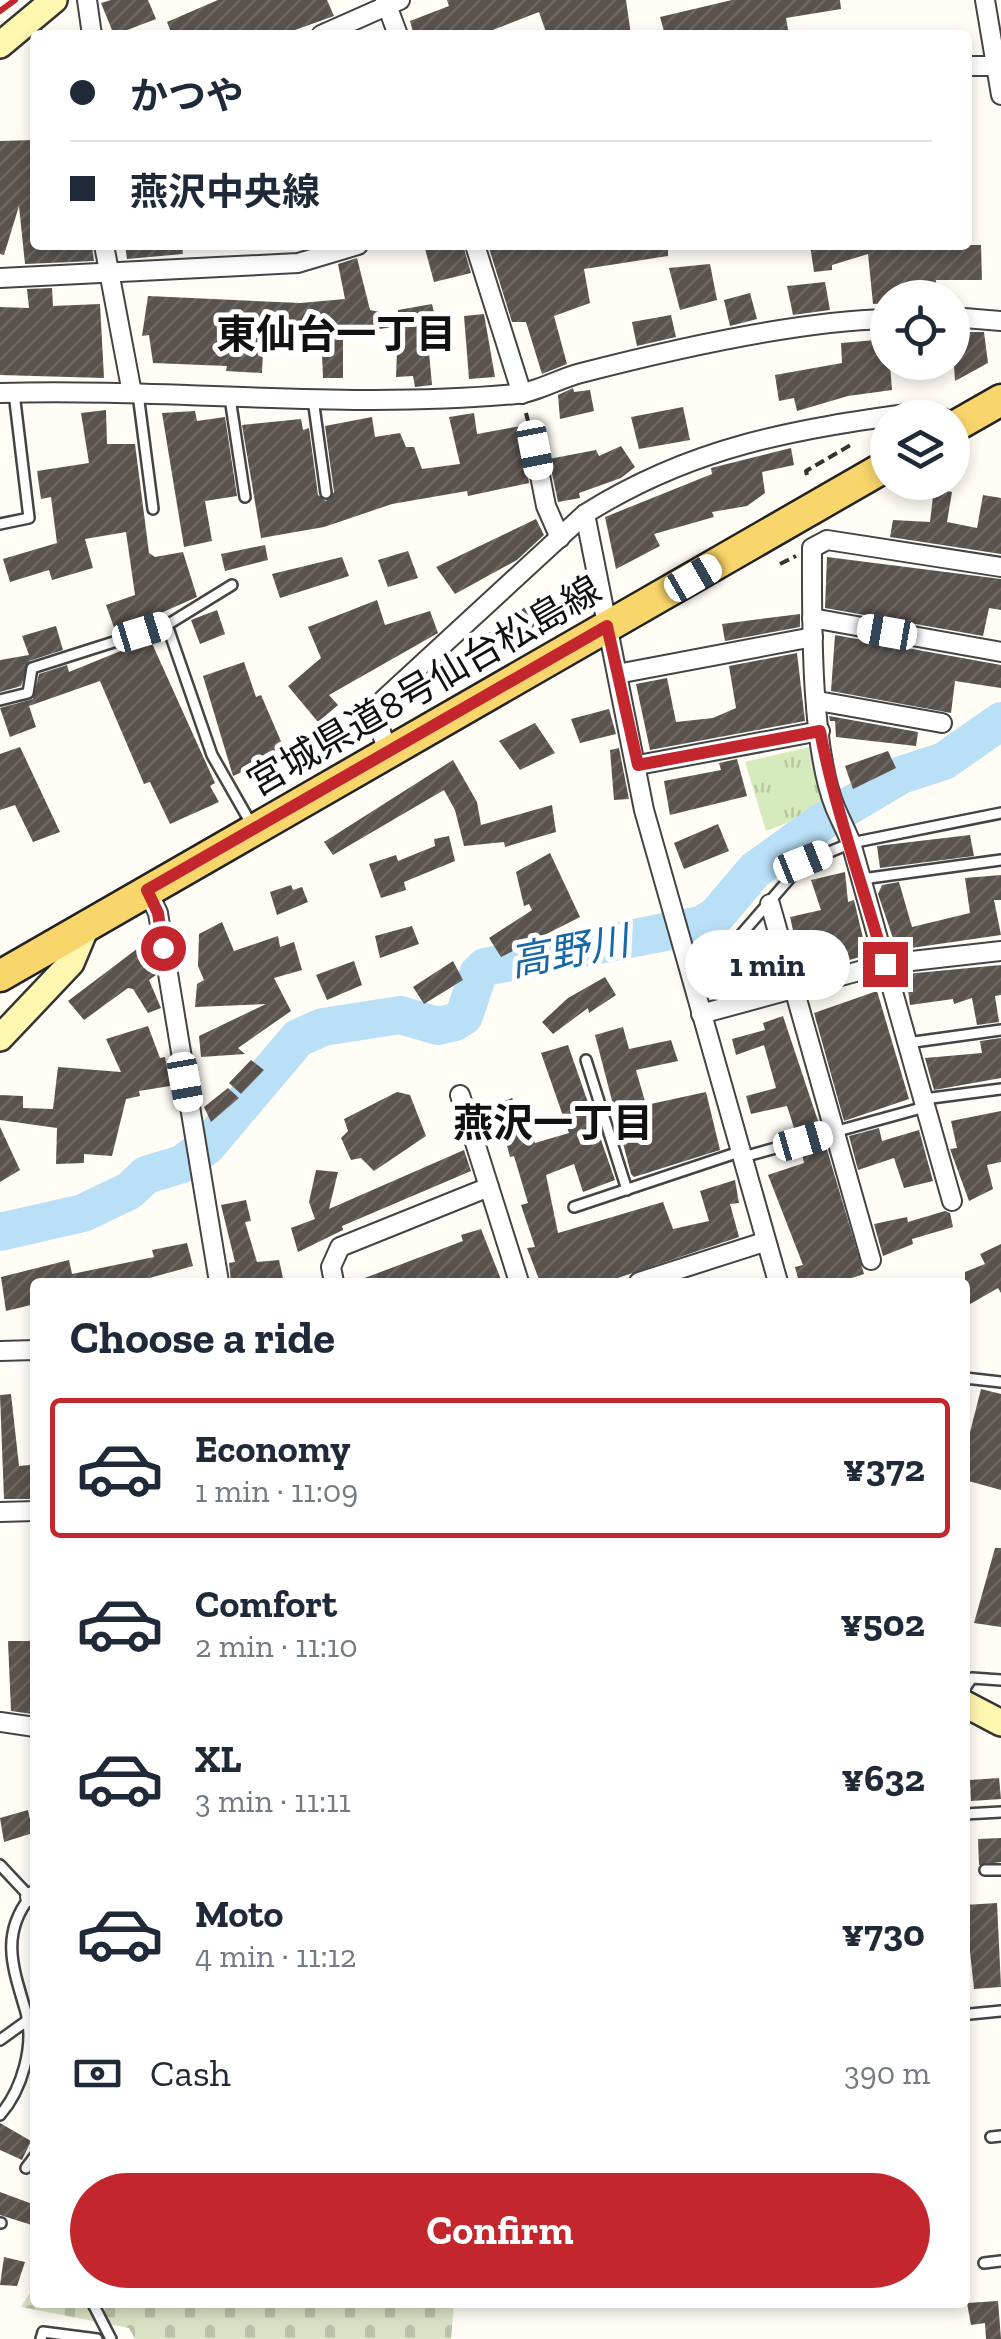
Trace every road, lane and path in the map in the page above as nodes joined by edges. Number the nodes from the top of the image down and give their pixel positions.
1 (54, 0) edge
2 (87, 0) edge
3 (985, 0) edge
4 (391, 2) edge
5 (91, 30) edge
6 (332, 30) edge
7 (397, 30) edge
8 (0, 45) edge
9 (972, 66) edge
10 (996, 66) junction
11 (1001, 95) edge
12 (104, 250) edge
13 (340, 250) edge
14 (477, 250) edge
15 (106, 271) junction
16 (0, 278) edge
17 (970, 319) edge
18 (870, 320) edge
19 (1001, 320) edge
20 (7, 393) edge
21 (135, 393) junction
22 (522, 394) junction
23 (230, 398) junction
24 (313, 399) junction
25 (1001, 400) edge
26 (970, 414) edge
27 (870, 420) edge
28 (854, 443) dead end
29 (535, 450) joint
30 (808, 475) dead end
31 (870, 476) edge
32 (326, 492) dead end
33 (245, 497) dead end
34 (154, 509) dead end
35 (585, 514) junction
36 (0, 524) edge
37 (560, 538) junction
38 (1001, 567) edge
39 (232, 585) dead end
40 (167, 625) junction
41 (607, 626) junction
42 (812, 628) junction
43 (1001, 652) edge
44 (618, 674) junction
45 (0, 700) edge
46 (818, 701) junction
47 (942, 723) dead end
48 (820, 731) junction
49 (389, 751) junction
50 (638, 765) junction
51 (1001, 813) edge
52 (254, 830) junction
53 (848, 835) junction
54 (1001, 860) edge
55 (862, 879) junction
56 (147, 890) junction
57 (770, 904) junction
58 (87, 925) junction
59 (1001, 951) edge
60 (686, 962) junction
61 (885, 964) junction
62 (0, 976) edge
63 (794, 987) junction
64 (701, 1014) junction
65 (1001, 1030) edge
66 (0, 1038) edge
67 (907, 1042) junction
68 (586, 1060) dead end
69 (1001, 1089) edge
70 (460, 1095) dead end
71 (924, 1103) junction
72 (834, 1132) junction
73 (740, 1155) junction
74 (489, 1187) junction
75 (627, 1190) junction
76 (952, 1202) dead end
77 (574, 1207) dead end
78 (764, 1242) junction
79 (871, 1260) dead end
80 (218, 1278) edge
81 (333, 1278) edge
82 (518, 1278) edge
83 (651, 1278) edge
84 (777, 1278) edge
85 (30, 1350) edge
86 (0, 1351) edge
87 (970, 1379) edge
88 (1001, 1382) edge
89 (30, 1510) edge
90 (0, 1512) edge
91 (1001, 1680) edge
92 (970, 1681) edge
93 (970, 1707) edge
94 (0, 1722) edge
95 (1001, 1723) edge
96 (30, 1726) edge
97 (1001, 1812) edge
98 (970, 1814) edge
99 (0, 1865) edge
100 (984, 1870) dead end
101 (1001, 1870) edge
102 (30, 1894) edge
103 (30, 1898) edge
104 (1001, 2011) edge
105 (30, 2013) edge
106 (970, 2014) dead end
107 (30, 2016) edge
108 (30, 2027) edge
109 (0, 2040) edge
110 (0, 2115) edge
111 (30, 2163) edge
112 (26, 2168) dead end
113 (1001, 2261) edge
114 (984, 2263) dead end
115 (95, 2308) edge
116 (41, 2339) edge
117 (98, 2339) edge
118 (111, 2339) edge

1 - 8 street
2 - 5 street
3 - 10 street
4 - 6 street
4 - 7 street
9 - 10 street
10 - 11 street
12 - 15 street
13 - 15 street
14 - 22 street
15 - 16 street
15 - 21 street
17 - 19 street
18 - 22 street
20 - 21 street
20 - 36 lane
21 - 23 street
21 - 34 lane
22 - 24 street
22 - 29 path
23 - 24 street
23 - 33 lane
24 - 32 lane
25 - 26 main road
27 - 35 street
28 - 30 path
29 - 37 street
31 - 41 main road, 宮城県道8号仙台松島線
35 - 37 street
35 - 41 street
37 - 49 street
38 - 42 street
39 - 40 lane
40 - 45 lane
40 - 52 lane
41 - 44 street
41 - 49 main road, 宮城県道8号仙台松島線
42 - 43 street
42 - 44 street
42 - 46 street
44 - 50 street
46 - 47 street
46 - 48 street
48 - 50 street
48 - 53 street
49 - 52 main road, 宮城県道8号仙台松島線
50 - 60 street
51 - 53 lane
52 - 56 main road, 宮城県道8号仙台松島線
53 - 55 street
53 - 57 lane
54 - 55 lane
55 - 61 street
56 - 58 main road, 宮城県道8号仙台松島線
56 - 80 street
57 - 60 lane
57 - 63 street
58 - 62 main road, 宮城県道8号仙台松島線
58 - 66 street
59 - 61 street
60 - 64 street
61 - 63 street
61 - 67 street
63 - 64 street
63 - 72 street
64 - 73 street
65 - 67 lane
67 - 71 street
68 - 75 lane
69 - 71 lane
70 - 74 street
71 - 72 lane
71 - 76 street
72 - 73 lane
72 - 79 street
73 - 75 lane
73 - 78 street
74 - 81 street
74 - 82 street
75 - 77 lane
78 - 83 street
78 - 84 street
85 - 86 street
87 - 88 lane
89 - 90 street
91 - 92 lane
93 - 95 street
94 - 96 street
97 - 98 lane
99 - 102 lane
100 - 101 lane
103 - 105 lane
104 - 106 lane
107 - 109 lane
108 - 110 lane
111 - 112 lane
113 - 114 lane
115 - 118 lane
116 - 117 lane

